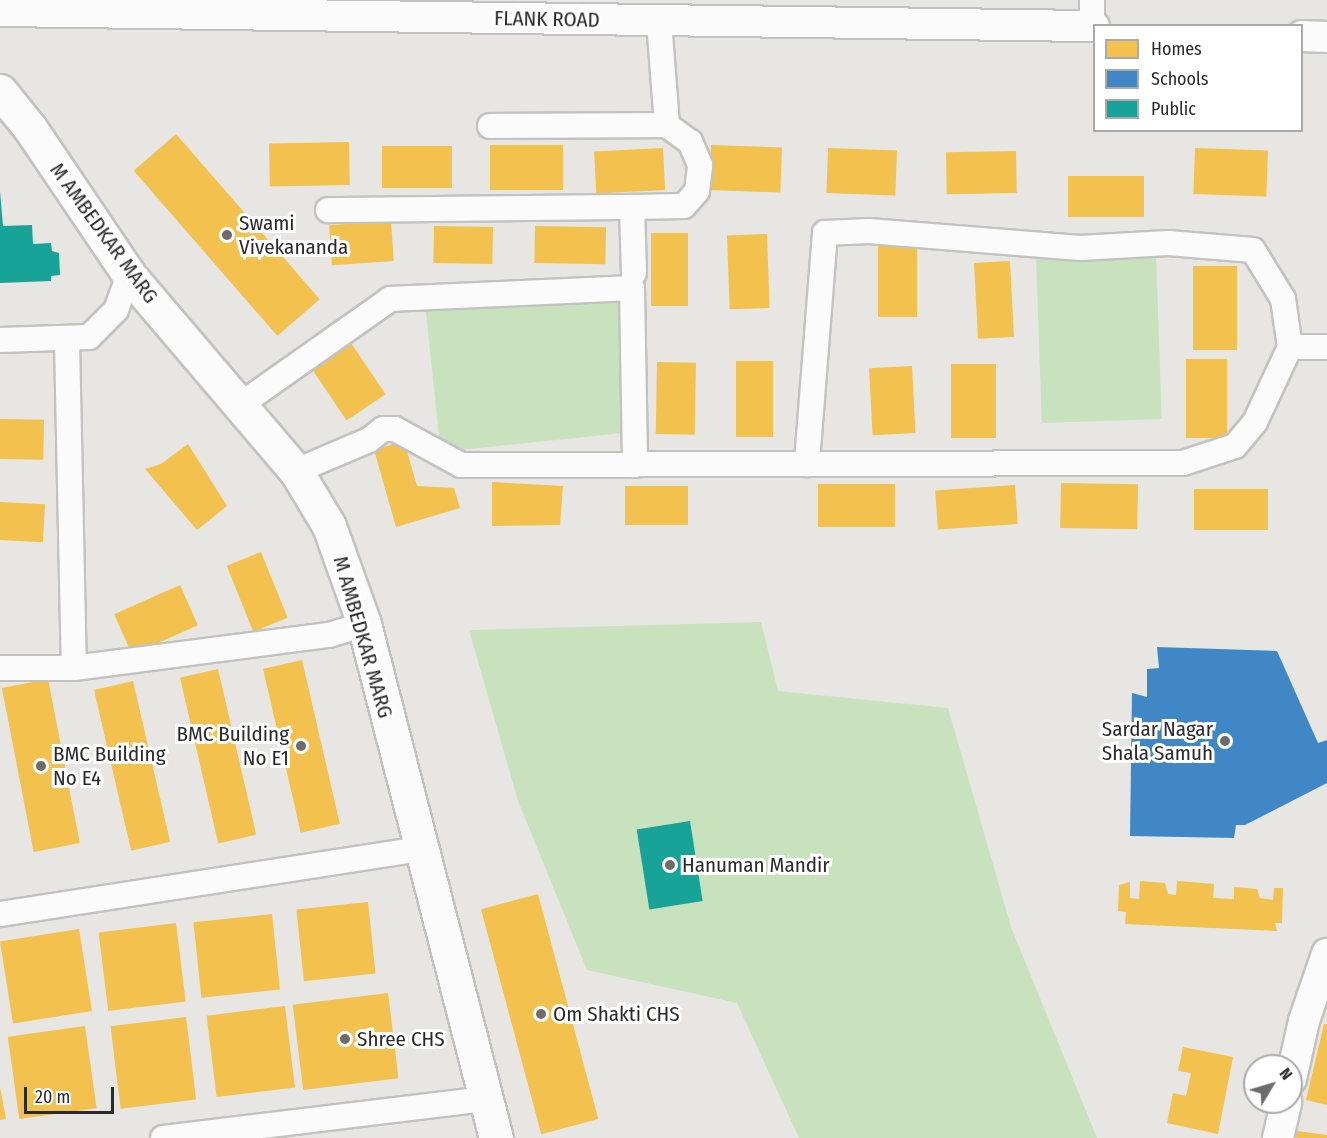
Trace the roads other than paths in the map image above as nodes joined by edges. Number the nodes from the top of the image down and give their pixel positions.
1 (0, 10) edge
2 (1093, 17) edge
3 (659, 20) junction
4 (0, 91) edge
5 (667, 125) junction
6 (490, 126) dead end
7 (632, 207) junction
8 (328, 210) dead end
9 (634, 273) dead end
10 (129, 275) junction
11 (0, 340) edge
12 (67, 341) junction
13 (1290, 347) junction
14 (1327, 347) edge
15 (240, 405) junction
16 (807, 464) junction
17 (635, 465) junction
18 (296, 471) junction
19 (364, 624) junction
20 (0, 668) edge
21 (74, 668) junction
22 (419, 849) junction
23 (0, 914) edge
24 (1327, 954) edge
25 (1319, 1003) edge
26 (1300, 1054) edge
27 (483, 1099) junction
28 (1283, 1114) edge
29 (163, 1138) edge
30 (496, 1138) edge
31 (1278, 1138) edge

1 - 3 street, FLANK ROAD
2 - 3 street, FLANK ROAD
3 - 5 street
4 - 10 main road, M AMBEDKAR MARG
5 - 6 street
5 - 7 street
7 - 8 street
7 - 9 street
10 - 12 street
10 - 15 main road, M AMBEDKAR MARG
11 - 12 street
12 - 21 street
13 - 14 street
13 - 16 street
13 - 16 street
15 - 17 street
15 - 18 main road, M AMBEDKAR MARG
16 - 17 street
17 - 18 street
18 - 19 main road, M AMBEDKAR MARG
19 - 21 street
19 - 22 main road, M AMBEDKAR MARG
20 - 21 street
22 - 23 street
22 - 27 main road, M AMBEDKAR MARG
24 - 25 street
25 - 26 street
27 - 29 street
27 - 30 main road, M AMBEDKAR MARG
28 - 31 street

